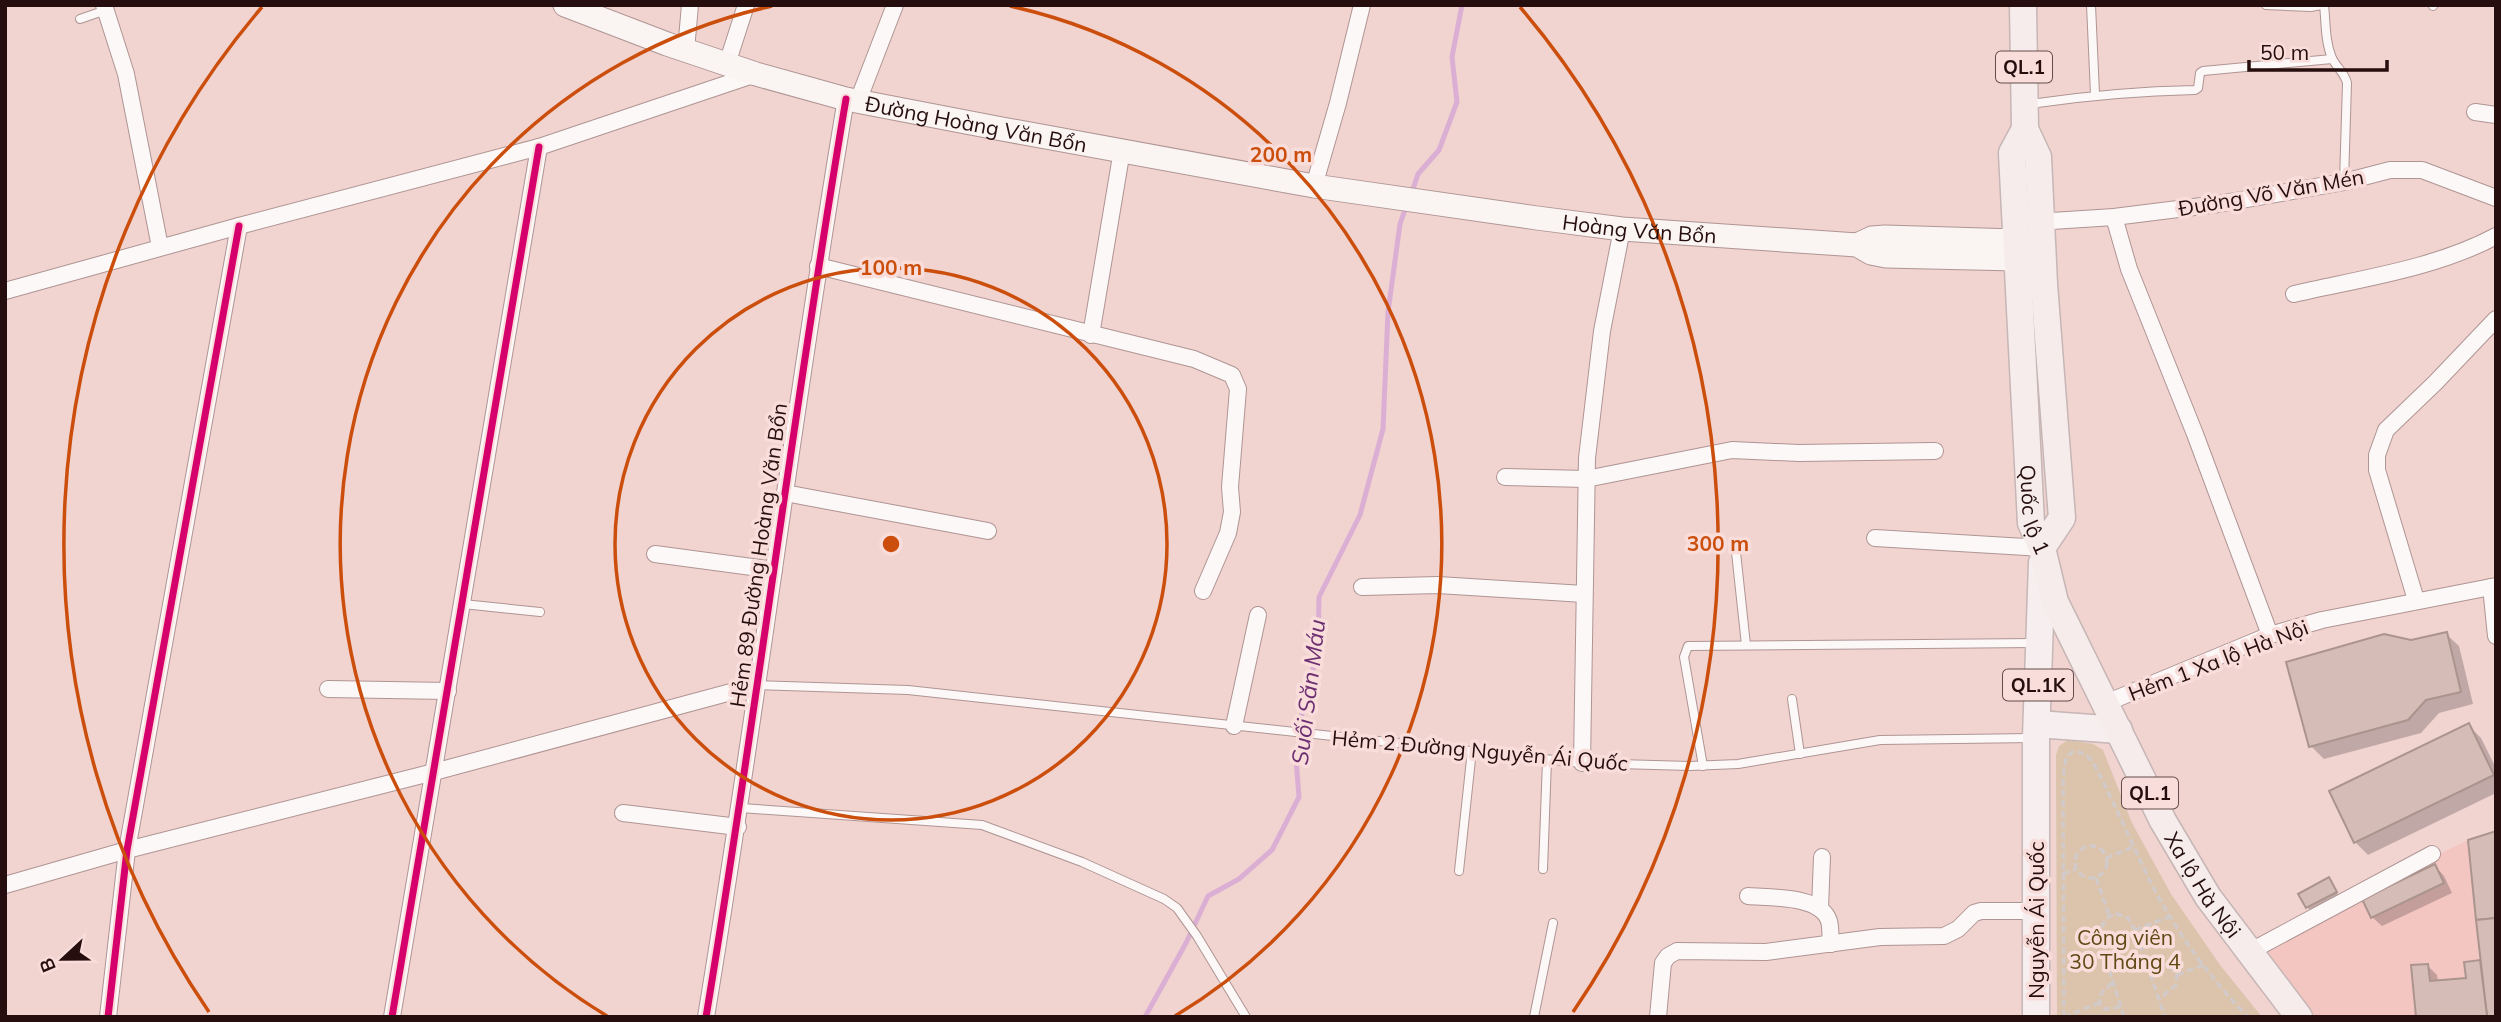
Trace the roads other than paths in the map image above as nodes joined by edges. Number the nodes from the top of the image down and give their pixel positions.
1 (566, 5) edge
2 (690, 5) edge
3 (746, 5) edge
4 (895, 5) edge
5 (1362, 5) edge
6 (2023, 5) edge
7 (2091, 5) edge
8 (2266, 5) edge
9 (2323, 5) edge
10 (105, 8) edge
11 (80, 19) dead end
12 (686, 50) junction
13 (2332, 59) junction
14 (727, 64) junction
15 (756, 74) junction
16 (2095, 94) junction
17 (852, 100) junction
18 (2475, 112) dead end
19 (2496, 115) edge
20 (2025, 117) junction
21 (539, 147) junction
22 (1122, 150) junction
23 (2344, 183) junction
24 (1314, 186) junction
25 (1396, 198) joint
26 (2496, 198) edge
27 (2114, 217) junction
28 (239, 226) junction
29 (1622, 229) junction
30 (2496, 236) edge
31 (2029, 241) junction
32 (160, 247) junction
33 (818, 266) junction
34 (5, 290) edge
35 (2294, 294) dead end
36 (2496, 320) edge
37 (1091, 335) junction
38 (1936, 451) dead end
39 (1505, 477) dead end
40 (1586, 479) junction
41 (785, 493) junction
42 (988, 531) dead end
43 (1875, 538) dead end
44 (1735, 543) dead end
45 (2042, 548) junction
46 (655, 554) dead end
47 (774, 570) junction
48 (1363, 587) dead end
49 (2493, 587) edge
50 (1203, 591) dead end
51 (1584, 594) junction
52 (2416, 600) junction
53 (463, 604) junction
54 (540, 612) dead end
55 (1258, 615) dead end
56 (2270, 635) junction
57 (2496, 636) edge
58 (2039, 643) junction
59 (1746, 645) junction
60 (757, 685) junction
61 (328, 689) dead end
62 (448, 691) junction
63 (1792, 699) dead end
64 (2106, 703) junction
65 (1234, 726) junction
66 (2119, 730) junction
67 (2036, 731) junction
68 (1472, 750) junction
69 (1800, 754) junction
70 (1547, 760) junction
71 (1582, 763) junction
72 (1703, 766) junction
73 (434, 772) junction
74 (741, 808) junction
75 (623, 813) dead end
76 (738, 827) junction
77 (127, 850) junction
78 (2432, 854) dead end
79 (1822, 857) dead end
80 (1543, 870) dead end
81 (1459, 871) dead end
82 (5, 885) edge
83 (1748, 896) dead end
84 (1820, 908) junction
85 (2037, 911) junction
86 (1553, 923) dead end
87 (1831, 944) junction
88 (2249, 952) junction
89 (108, 1017) edge
90 (392, 1017) edge
91 (706, 1017) edge
92 (1246, 1017) edge
93 (1534, 1017) edge
94 (1658, 1017) edge
95 (2036, 1017) edge
96 (2299, 1017) edge

1 - 12 main road, Đường Hoàng Văn Bổn
2 - 12 street
3 - 14 street
4 - 17 street, Hẻm 89 Đường Hoàng Văn Bổn
5 - 24 street
6 - 20 highway, Quốc lộ 1 / QL.1
7 - 16 lane
8 - 9 lane
9 - 13 lane
10 - 11 lane
10 - 32 street
12 - 14 main road, Đường Hoàng Văn Bổn
13 - 16 lane
13 - 23 lane
14 - 15 main road, Đường Hoàng Văn Bổn
15 - 17 main road, Đường Hoàng Văn Bổn
15 - 21 street
16 - 20 lane
17 - 22 main road, Đường Hoàng Văn Bổn
17 - 33 street, Hẻm 89 Đường Hoàng Văn Bổn
18 - 19 street
20 - 31 highway, Quốc lộ 1 / QL.1
21 - 28 street
21 - 53 street
22 - 24 main road, Đường Hoàng Văn Bổn
22 - 37 street
23 - 26 street, Đường Võ Văn Mén
23 - 27 street, Đường Võ Văn Mén
24 - 25 main road, Đường Hoàng Văn Bổn
25 - 29 main road, Hoàng Văn Bổn
27 - 31 street, Đường Võ Văn Mén
27 - 56 street
28 - 32 street
28 - 77 street
29 - 31 main road, Hoàng Văn Bổn
29 - 40 street
30 - 35 street
31 - 45 highway, Quốc lộ 1 / QL.1
32 - 34 street
33 - 37 street
33 - 41 street, Hẻm 89 Đường Hoàng Văn Bổn
36 - 52 street
37 - 50 street
38 - 40 street
39 - 40 street
40 - 51 street
41 - 42 street
41 - 47 street, Hẻm 89 Đường Hoàng Văn Bổn
43 - 45 street
44 - 59 lane
45 - 58 main road, QL.1K
45 - 64 highway, Xa lộ Hà Nội / QL.1
46 - 47 street
47 - 60 street, Hẻm 89 Đường Hoàng Văn Bổn
48 - 51 street
49 - 52 street, Hẻm 1 Xa lộ Hà Nội
49 - 57 street
51 - 71 street
52 - 56 street, Hẻm 1 Xa lộ Hà Nội
53 - 54 lane
53 - 62 street
55 - 65 street
56 - 64 street, Hẻm 1 Xa lộ Hà Nội
58 - 59 lane
58 - 67 main road, QL.1K
59 - 72 lane
60 - 65 lane, Hẻm 2 Đường Nguyễn Ái Quốc
60 - 73 street
60 - 74 street, Hẻm 89 Đường Hoàng Văn Bổn
61 - 62 street
62 - 73 street
63 - 69 lane
64 - 66 highway, Xa lộ Hà Nội / QL.1
65 - 68 lane, Hẻm 2 Đường Nguyễn Ái Quốc
66 - 67 main road
66 - 88 highway, Xa lộ Hà Nội / QL.1
67 - 69 lane, Hẻm 2 Đường Nguyễn Ái Quốc
67 - 85 main road, Nguyễn Ái Quốc / QL.1K
68 - 70 lane, Hẻm 2 Đường Nguyễn Ái Quốc
68 - 81 lane
69 - 72 lane, Hẻm 2 Đường Nguyễn Ái Quốc
70 - 71 lane, Hẻm 2 Đường Nguyễn Ái Quốc
70 - 80 lane
71 - 72 lane, Hẻm 2 Đường Nguyễn Ái Quốc
73 - 77 street
73 - 90 street
74 - 76 street, Hẻm 89 Đường Hoàng Văn Bổn
74 - 92 lane
75 - 76 street
76 - 91 street, Hẻm 89 Đường Hoàng Văn Bổn
77 - 82 street
77 - 89 street
78 - 88 street
79 - 84 street
83 - 84 street
84 - 87 street
85 - 87 street
85 - 95 main road, Nguyễn Ái Quốc / QL.1K
86 - 93 lane
87 - 94 street
88 - 96 highway, Xa lộ Hà Nội / QL.1

